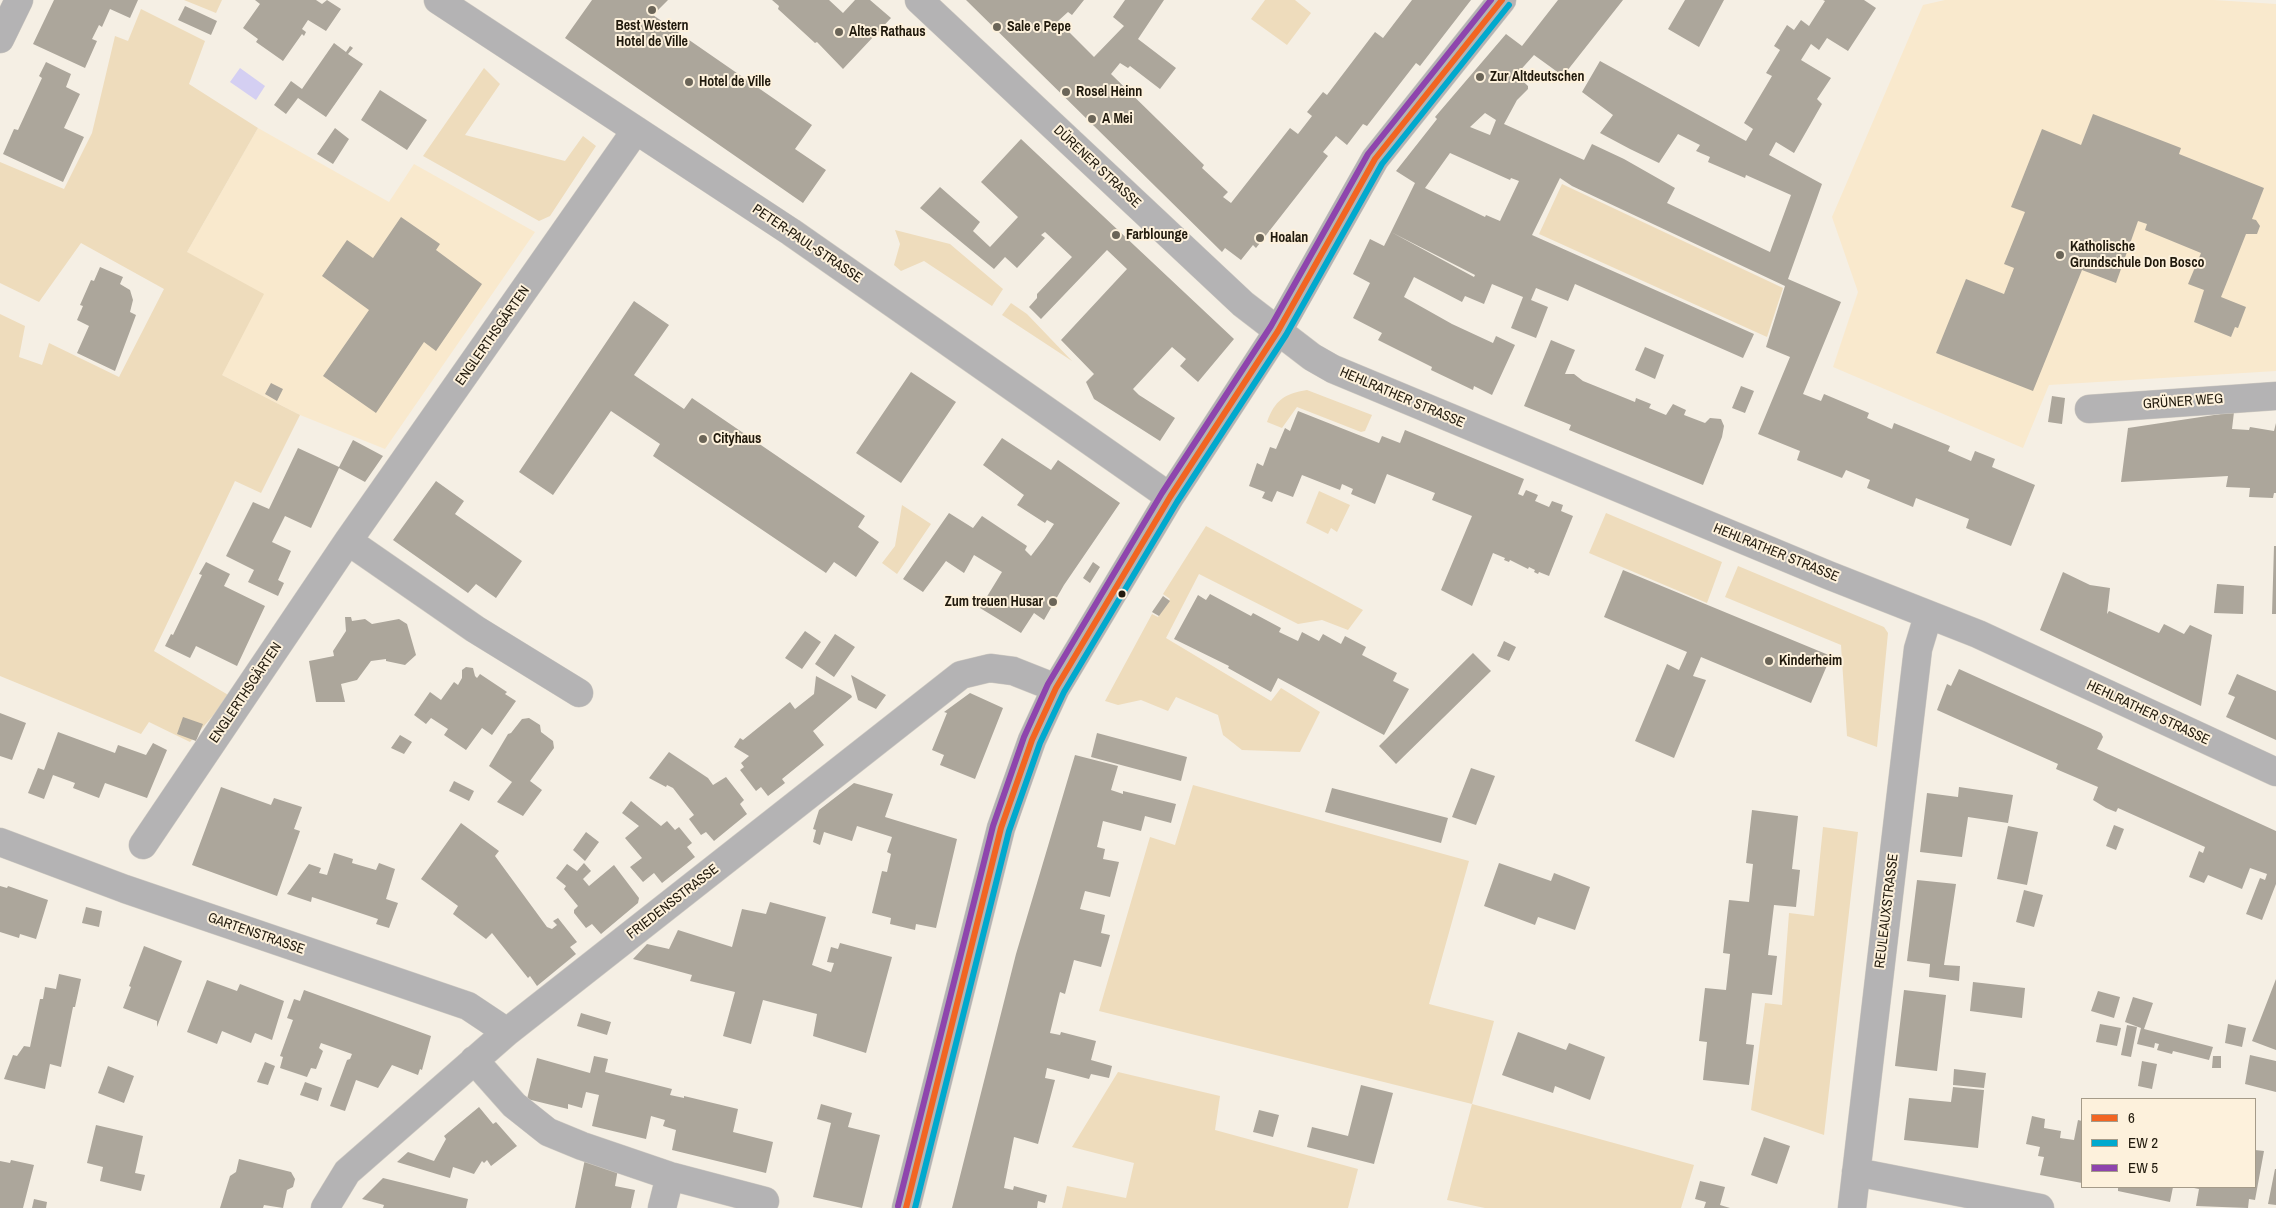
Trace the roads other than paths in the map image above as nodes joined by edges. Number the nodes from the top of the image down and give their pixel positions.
1 (18, 0) edge
2 (438, 0) edge
3 (920, 0) edge
4 (1502, 0) edge
5 (0, 39) edge
6 (636, 130) junction
7 (1278, 331) junction
8 (2276, 396) edge
9 (2089, 409) dead end
10 (1170, 496) junction
11 (348, 541) junction
12 (1928, 616) junction
13 (1056, 688) junction
14 (579, 693) dead end
15 (2276, 772) edge
16 (0, 842) edge
17 (143, 845) dead end
18 (507, 1032) junction
19 (474, 1060) junction
20 (1856, 1172) junction
21 (670, 1176) junction
22 (765, 1201) dead end
23 (325, 1208) edge
24 (662, 1208) edge
25 (906, 1208) edge
26 (1852, 1208) edge
27 (2040, 1208) edge

1 - 5 street
2 - 6 street, PETER-PAUL-STRASSE
3 - 7 street, DÜRENER STRASSE
4 - 7 street
6 - 10 street, PETER-PAUL-STRASSE
6 - 11 street, ENGLERTHSGÄRTEN
7 - 10 street
7 - 12 street, HEHLRATHER STRASSE
8 - 9 street, GRÜNER WEG
10 - 13 street
11 - 14 street
11 - 17 street, ENGLERTHSGÄRTEN
12 - 15 street, HEHLRATHER STRASSE
12 - 20 street, REULEAUXSTRASSE
13 - 18 street, FRIEDENSSTRASSE
13 - 25 street
16 - 18 street, GARTENSTRASSE
18 - 19 street, FRIEDENSSTRASSE
19 - 21 street
19 - 23 street, FRIEDENSSTRASSE
20 - 26 street, REULEAUXSTRASSE
20 - 27 street
21 - 22 street
21 - 24 street

